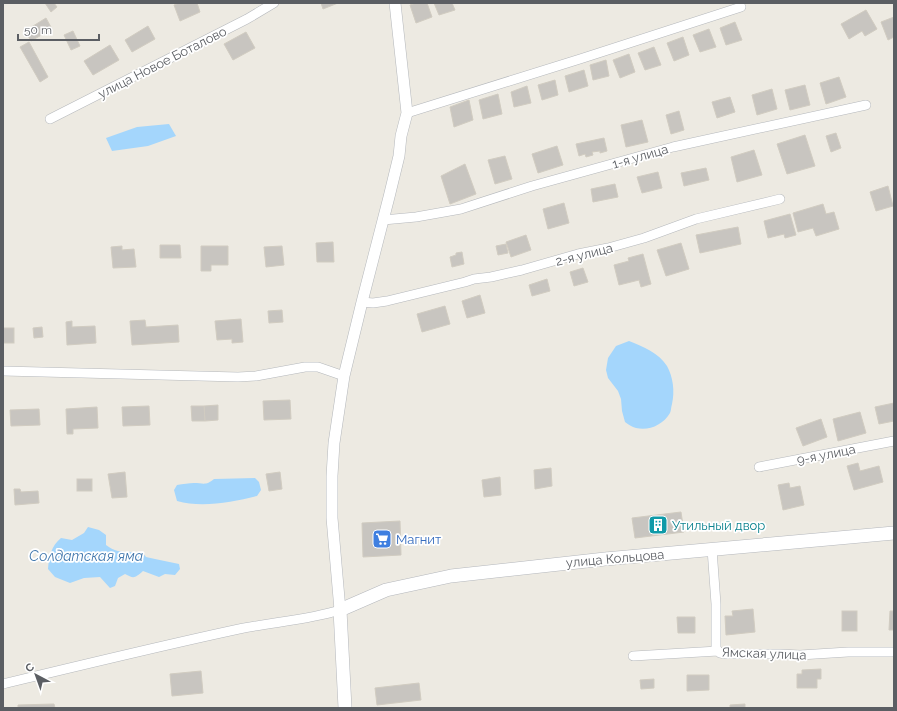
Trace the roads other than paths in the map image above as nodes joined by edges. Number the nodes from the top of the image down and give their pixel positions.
1 (274, 3) edge
2 (395, 3) edge
3 (741, 7) dead end
4 (866, 105) dead end
5 (407, 113) junction
6 (50, 119) dead end
7 (780, 199) dead end
8 (383, 220) junction
9 (362, 302) junction
10 (3, 371) edge
11 (344, 376) junction
12 (894, 441) edge
13 (758, 467) dead end
14 (894, 533) edge
15 (712, 549) junction
16 (340, 610) junction
17 (718, 651) junction
18 (894, 652) edge
19 (633, 656) dead end
20 (3, 684) edge
21 (345, 708) edge

1 - 6 street, улица Новое Боталово
2 - 5 street
3 - 5 street
4 - 8 street, 1-я улица
5 - 8 street
7 - 9 street, 2-я улица
8 - 9 street
9 - 11 street
10 - 11 street
11 - 16 street
12 - 13 street, 9-я улица
14 - 15 main road, улица Кольцова
15 - 16 main road, улица Кольцова
15 - 17 street
16 - 20 street
16 - 21 main road
17 - 18 street, Ямская улица
17 - 19 street, Ямская улица

